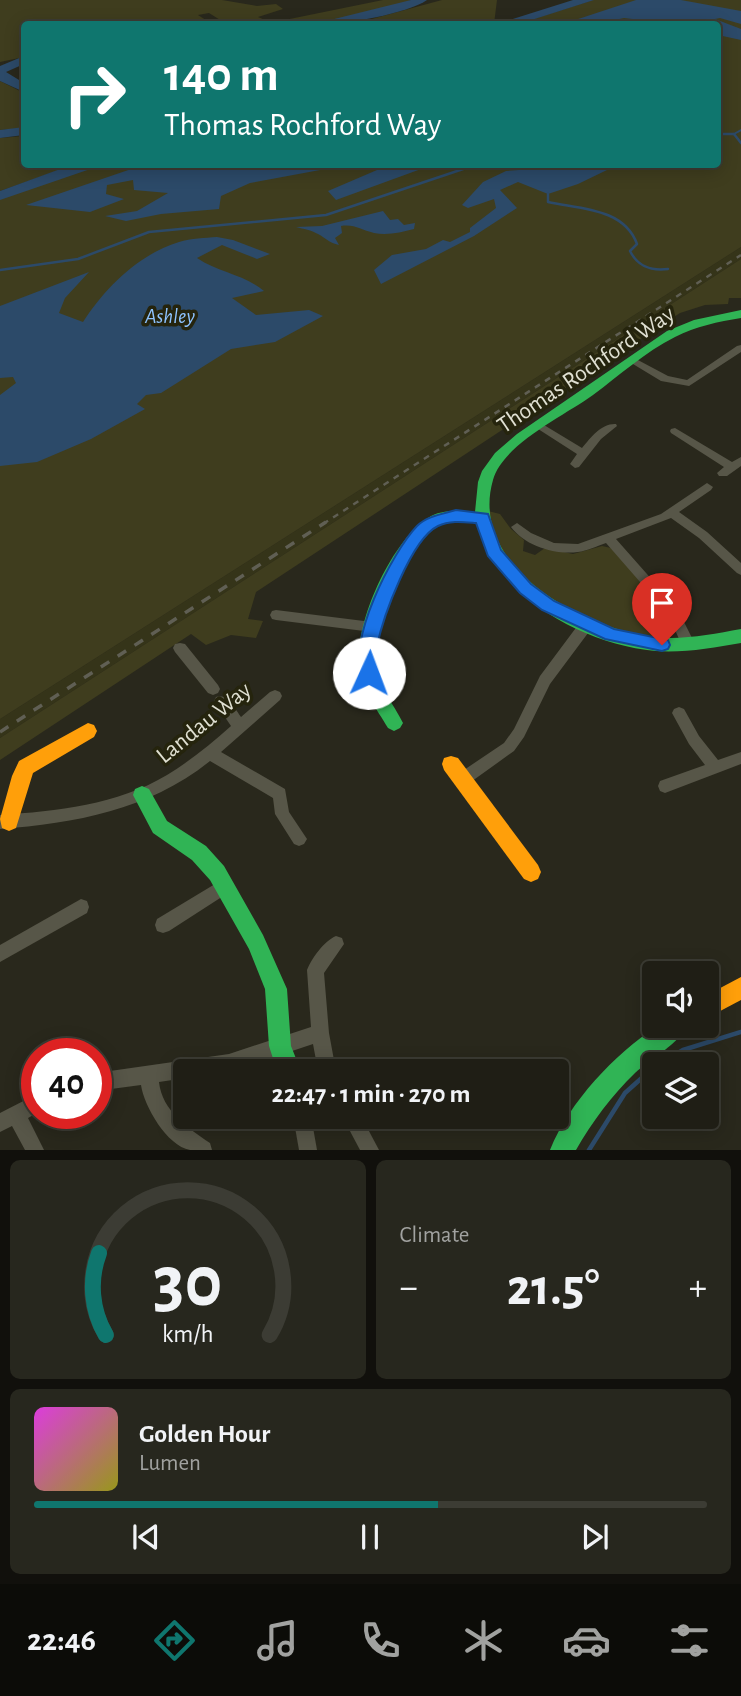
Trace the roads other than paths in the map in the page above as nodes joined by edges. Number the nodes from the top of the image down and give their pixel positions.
1 (741, 314) edge
2 (740, 348) edge
3 (633, 361) junction
4 (539, 425) junction
5 (612, 426) dead end
6 (675, 430) dead end
7 (583, 453) junction
8 (575, 464) dead end
9 (732, 467) edge
10 (707, 487) dead end
11 (672, 513) junction
12 (482, 518) junction
13 (516, 527) dead end
14 (608, 538) junction
15 (741, 570) edge
16 (276, 615) dead end
17 (586, 625) junction
18 (372, 627) junction
19 (741, 636) edge
20 (688, 644) junction
21 (180, 648) dead end
22 (275, 696) dead end
23 (679, 713) dead end
24 (394, 723) dead end
25 (239, 726) junction
26 (88, 731) dead end
27 (209, 753) junction
28 (741, 758) edge
29 (451, 764) dead end
30 (716, 768) junction
31 (463, 779) junction
32 (665, 786) dead end
33 (142, 795) junction
34 (4, 822) edge
35 (299, 839) dead end
36 (531, 872) dead end
37 (225, 886) junction
38 (81, 907) dead end
39 (163, 925) dead end
40 (336, 944) dead end
41 (0, 954) edge
42 (738, 995) edge
43 (719, 1002) edge
44 (320, 1033) junction
45 (656, 1038) edge
46 (280, 1046) junction
47 (285, 1059) edge
48 (325, 1059) edge
49 (149, 1075) junction
50 (112, 1080) edge
51 (8, 1119) edge
52 (304, 1129) edge
53 (358, 1129) edge
54 (35, 1150) edge
55 (203, 1150) edge
56 (308, 1150) edge
57 (370, 1150) edge
58 (562, 1150) edge

1 - 3 street, Thomas Rochford Way
2 - 3 street
3 - 4 street, Thomas Rochford Way
4 - 7 street
4 - 12 street, Thomas Rochford Way
5 - 7 street
6 - 9 street
7 - 8 street
10 - 11 street
11 - 14 street
11 - 15 street
12 - 17 street, Thomas Rochford Way
12 - 18 street
13 - 14 street
14 - 20 street
16 - 18 street
17 - 20 street, Thomas Rochford Way
17 - 31 street
18 - 24 street
19 - 20 street, Thomas Rochford Way
21 - 25 street
22 - 25 street, Landau Way
23 - 30 street
25 - 27 street, Landau Way
26 - 34 street
27 - 33 street, Landau Way
27 - 35 street
28 - 30 street
29 - 31 street
30 - 32 street
31 - 36 street
33 - 34 street, Landau Way
33 - 37 street
37 - 39 street
37 - 46 street
38 - 41 street
40 - 44 street
42 - 43 street
44 - 46 street
44 - 48 street
45 - 58 street
46 - 47 street
46 - 49 street
49 - 50 street
49 - 55 street
51 - 54 street
52 - 56 street
53 - 57 street

